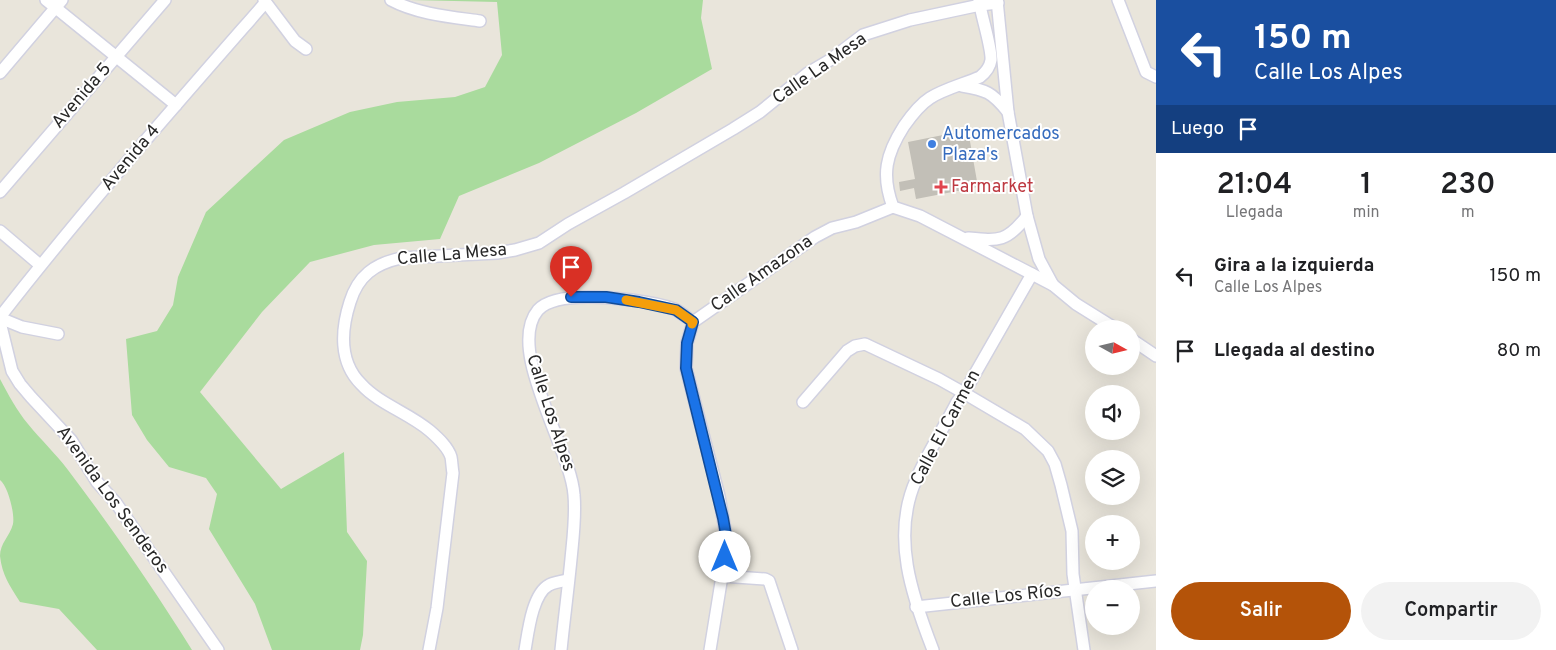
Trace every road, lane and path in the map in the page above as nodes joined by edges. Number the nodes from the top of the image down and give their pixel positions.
1 (165, 0) edge
2 (391, 0) edge
3 (1118, 0) edge
4 (54, 2) edge
5 (265, 2) edge
6 (979, 2) edge
7 (997, 2) edge
8 (480, 21) dead end
9 (306, 49) dead end
10 (116, 57) junction
11 (0, 72) edge
12 (1156, 77) edge
13 (962, 86) junction
14 (176, 105) junction
15 (1008, 112) junction
16 (0, 192) edge
17 (893, 206) junction
18 (1027, 216) junction
19 (0, 231) edge
20 (961, 237) junction
21 (40, 266) junction
22 (1032, 274) junction
23 (1053, 285) junction
24 (0, 319) edge
25 (1102, 320) edge
26 (693, 322) junction
27 (58, 334) dead end
28 (1140, 345) edge
29 (1156, 356) edge
30 (964, 393) junction
31 (803, 402) dead end
32 (722, 576) junction
33 (568, 580) junction
34 (1156, 582) edge
35 (1075, 590) junction
36 (916, 607) junction
37 (218, 650) edge
38 (429, 650) edge
39 (525, 650) edge
40 (561, 650) edge
41 (710, 650) edge
42 (792, 650) edge
43 (933, 650) edge
44 (1084, 650) edge

1 - 10 street, Avenida 5
2 - 8 street
3 - 12 street
4 - 10 street
4 - 11 street
5 - 9 street
5 - 14 street, Avenida 4
6 - 7 street, Calle La Mesa
6 - 13 street
6 - 38 street, Calle La Mesa
7 - 15 street
10 - 14 street
10 - 16 street, Avenida 5
13 - 15 street
13 - 17 street
14 - 21 street, Avenida 4
15 - 18 street
17 - 20 street
17 - 26 street, Calle Amazona
18 - 20 street
18 - 23 street
19 - 21 street
20 - 22 street
21 - 24 street, Avenida 4
22 - 23 street
22 - 30 street, Calle El Carmen
23 - 25 street
24 - 27 street
24 - 37 street, Avenida Los Senderos
26 - 32 street, Calle Amazona
26 - 33 street, Calle Los Alpes
28 - 29 street
30 - 31 street
30 - 35 street
30 - 36 street, Calle El Carmen
32 - 41 street, Calle Amazona
32 - 42 street
33 - 39 street
33 - 40 street, Calle Los Alpes
34 - 35 street, Calle Los Ríos
35 - 36 street, Calle Los Ríos
35 - 44 street
36 - 43 street, Calle El Carmen

